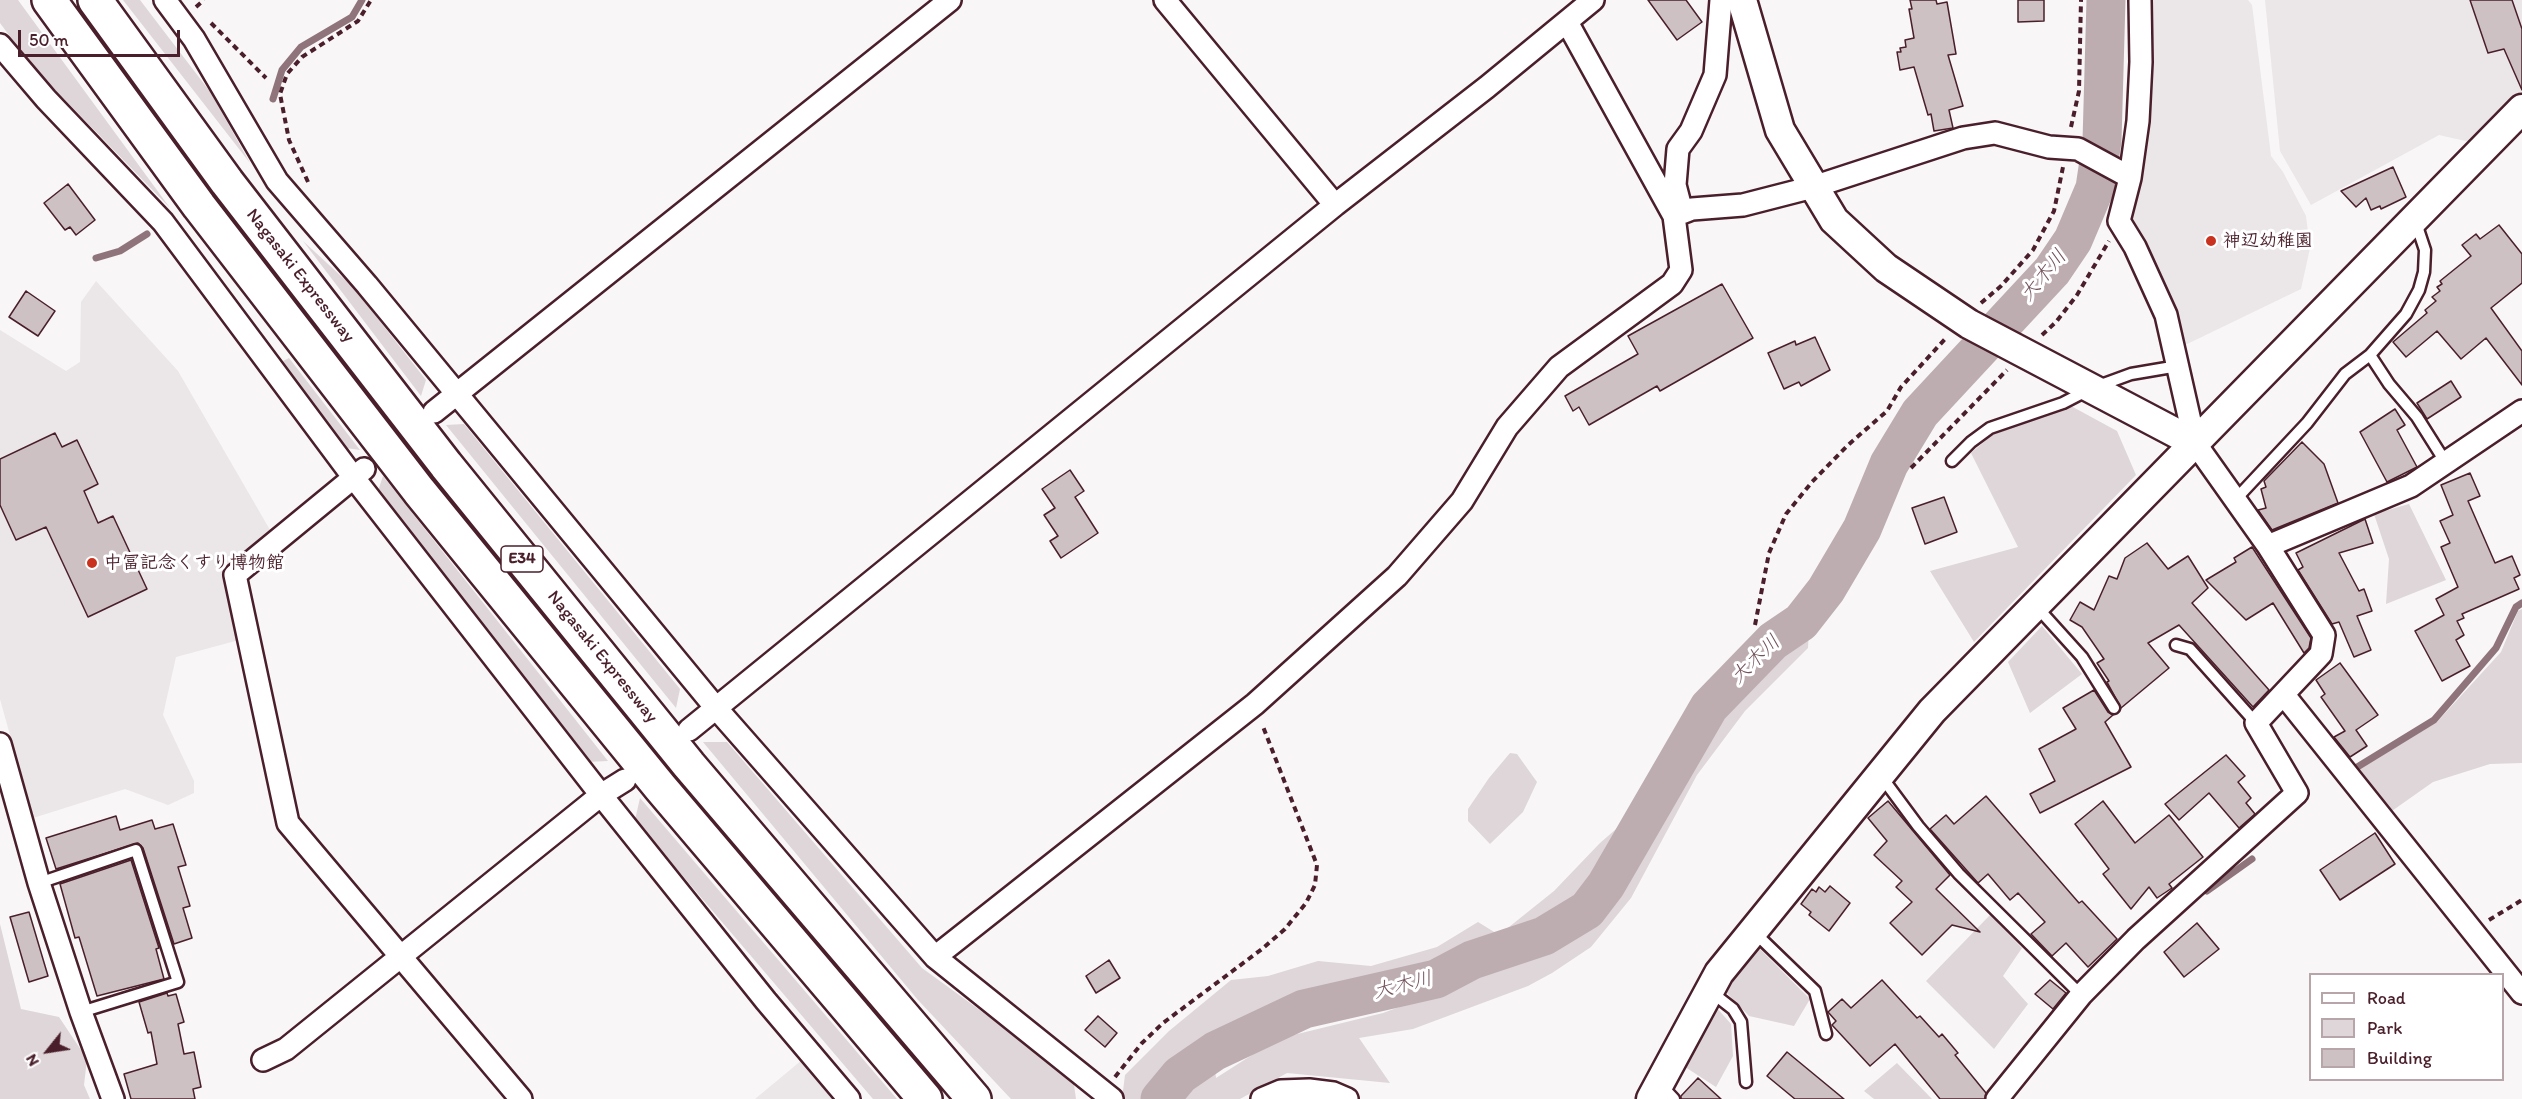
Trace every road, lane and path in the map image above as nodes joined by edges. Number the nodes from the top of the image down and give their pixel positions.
1 (49, 0) edge
2 (95, 0) edge
3 (165, 0) edge
4 (186, 0) edge
5 (204, 0) edge
6 (372, 0) edge
7 (950, 0) edge
8 (1165, 0) edge
9 (1593, 0) edge
10 (1721, 0) edge
11 (1742, 0) edge
12 (2140, 0) edge
13 (195, 8) junction
14 (1567, 22) junction
15 (0, 45) edge
16 (266, 78) dead end
17 (2522, 110) edge
18 (2127, 176) junction
19 (310, 186) dead end
20 (1813, 187) junction
21 (1335, 205) junction
22 (1678, 214) junction
23 (2415, 220) junction
24 (2370, 355) junction
25 (2178, 366) junction
26 (2090, 389) junction
27 (457, 395) junction
28 (2522, 411) edge
29 (434, 412) dead end
30 (2195, 443) junction
31 (1952, 461) dead end
32 (2446, 463) junction
33 (359, 473) junction
34 (2235, 500) junction
35 (2268, 546) junction
36 (2036, 606) junction
37 (2176, 645) dead end
38 (2284, 695) junction
39 (1255, 704) junction
40 (716, 708) junction
41 (2114, 708) dead end
42 (2256, 723) junction
43 (689, 730) dead end
44 (0, 744) edge
45 (1881, 775) junction
46 (625, 780) dead end
47 (601, 795) junction
48 (39, 883) junction
49 (2522, 900) edge
50 (2472, 930) junction
51 (1753, 932) junction
52 (401, 956) junction
53 (935, 957) junction
54 (1709, 991) junction
55 (2522, 993) edge
56 (2081, 995) junction
57 (81, 1012) junction
58 (1826, 1034) dead end
59 (263, 1060) dead end
60 (1746, 1082) dead end
61 (1662, 1094) edge
62 (1106, 1098) edge
63 (113, 1099) edge
64 (521, 1099) edge
65 (849, 1099) edge
66 (925, 1099) edge
67 (974, 1099) edge
68 (1262, 1099) edge
69 (1347, 1099) edge
70 (1997, 1099) edge

1 - 66 highway, Nagasaki Expressway / E34
2 - 67 highway, Nagasaki Expressway / E34
3 - 27 street
4 - 13 path
5 - 13 path
6 - 19 path
7 - 27 street
8 - 21 street
9 - 14 street
10 - 22 street
11 - 20 street
12 - 18 street
13 - 16 path
14 - 21 street
14 - 22 street
15 - 33 street
17 - 23 street
18 - 20 street
18 - 25 street
20 - 22 street
20 - 26 street
21 - 40 street
22 - 39 street
23 - 24 lane
23 - 30 street
24 - 32 lane
24 - 34 lane
25 - 26 lane
25 - 30 street
26 - 30 street
26 - 31 lane
27 - 29 street
27 - 40 street
28 - 32 street
30 - 34 street
30 - 36 street
32 - 35 street
33 - 47 street
33 - 52 street
34 - 35 street
35 - 38 street
36 - 41 lane
36 - 45 street
37 - 42 lane
38 - 42 street
38 - 50 street
39 - 53 street
39 - 62 path
40 - 43 street
40 - 53 street
42 - 56 street
44 - 48 street
45 - 51 street
45 - 56 lane
46 - 47 street
47 - 52 street
47 - 65 street
48 - 57 street
48 - 57 lane
49 - 50 path
50 - 55 street
51 - 54 street
51 - 58 lane
52 - 59 street
52 - 64 street
53 - 62 street
54 - 60 lane
54 - 61 street
56 - 70 street
57 - 63 street
68 - 69 street

